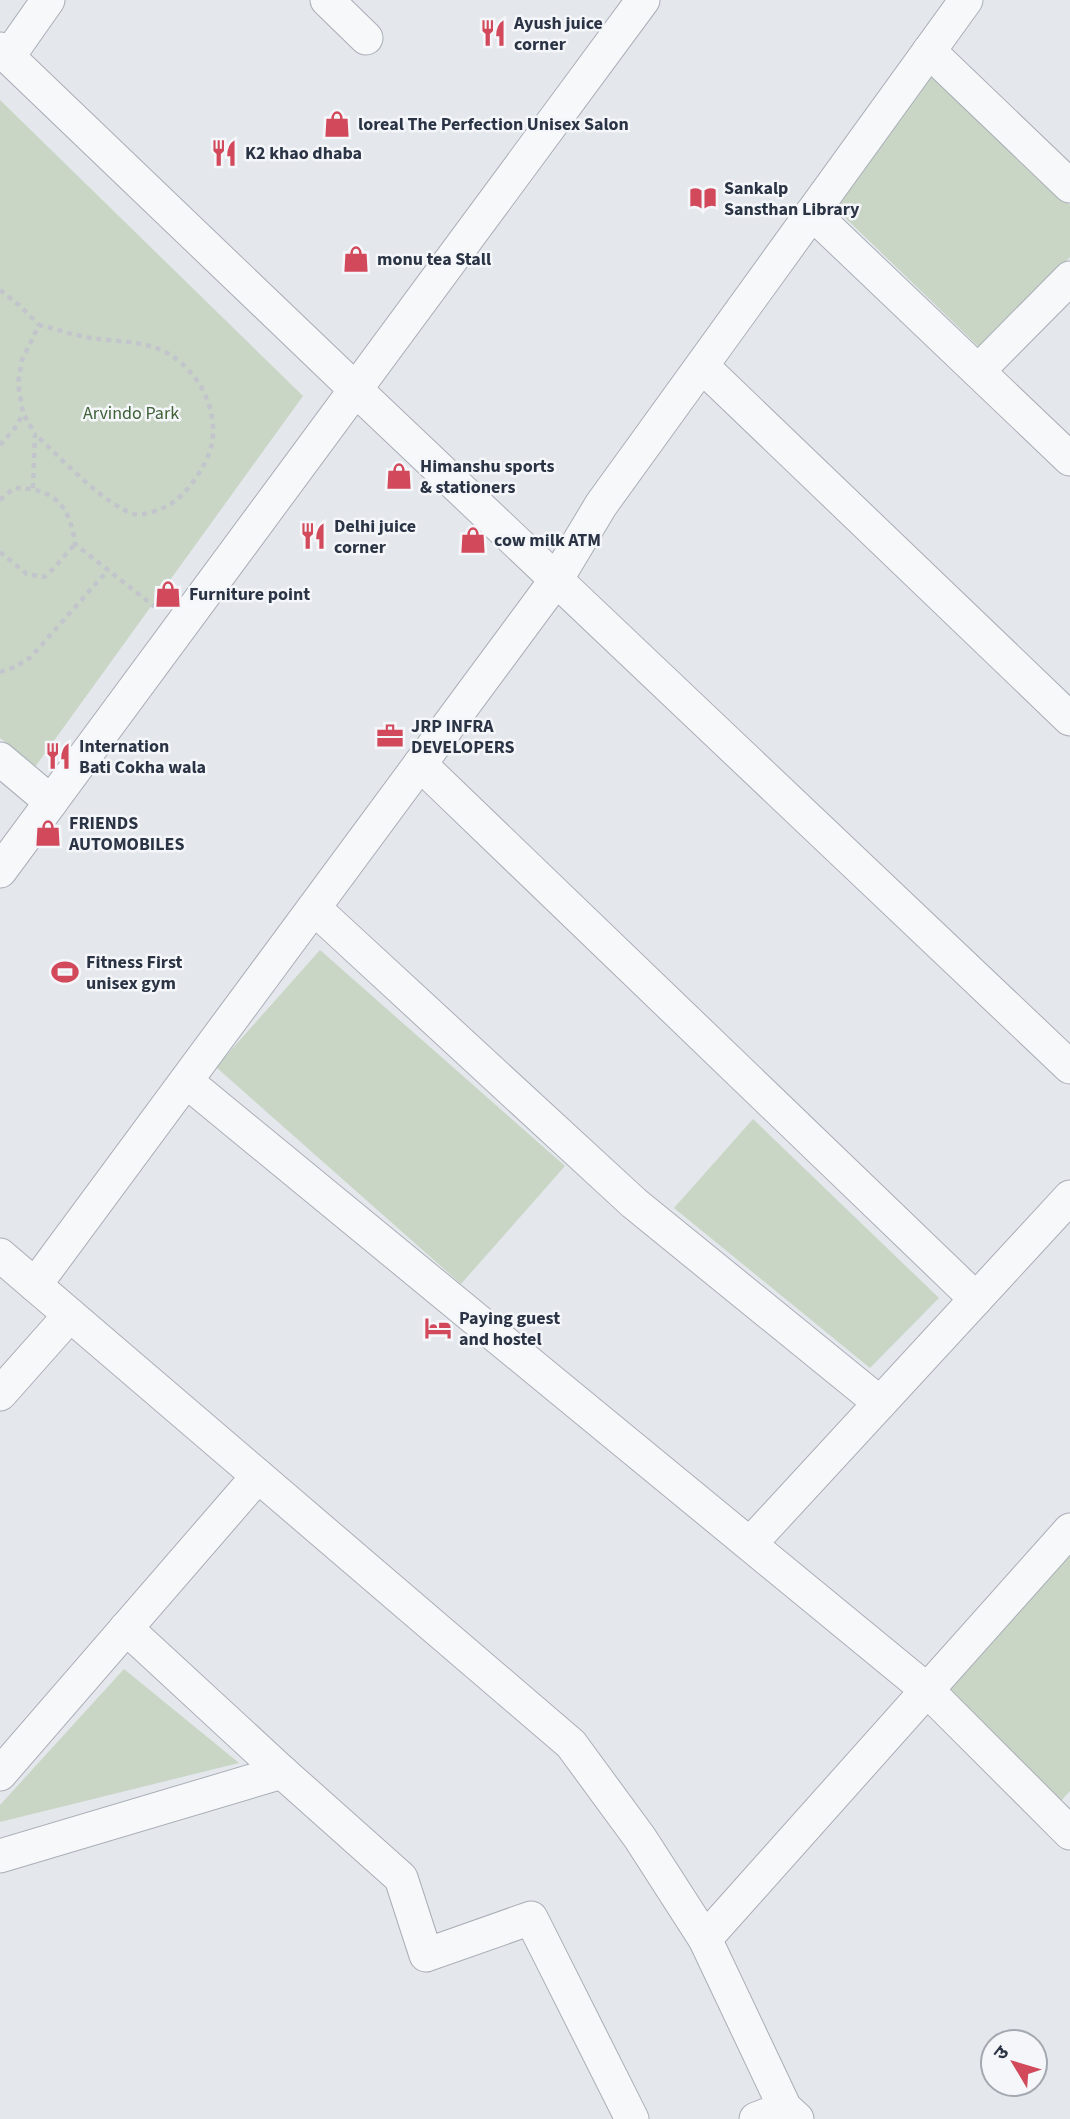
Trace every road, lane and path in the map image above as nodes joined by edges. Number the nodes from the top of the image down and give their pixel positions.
1 (48, 0) edge
2 (643, 0) edge
3 (966, 0) edge
4 (332, 2) edge
5 (366, 38) dead end
6 (929, 51) junction
7 (4, 53) edge
8 (1070, 186) edge
9 (812, 213) junction
10 (1070, 278) edge
11 (0, 290) edge
12 (39, 325) junction
13 (702, 366) junction
14 (978, 371) junction
15 (355, 390) junction
16 (23, 413) junction
17 (35, 434) junction
18 (0, 445) edge
19 (1070, 459) edge
20 (33, 488) junction
21 (0, 500) edge
22 (75, 544) junction
23 (0, 552) edge
24 (108, 570) junction
25 (556, 580) junction
26 (182, 624) junction
27 (0, 671) edge
28 (1070, 719) edge
29 (0, 759) edge
30 (420, 764) junction
31 (51, 802) junction
32 (0, 871) edge
33 (314, 908) junction
34 (1070, 1067) edge
35 (186, 1081) junction
36 (1070, 1197) edge
37 (0, 1255) edge
38 (35, 1285) junction
39 (976, 1300) junction
40 (70, 1315) junction
41 (0, 1395) edge
42 (880, 1403) junction
43 (258, 1476) junction
44 (1070, 1530) edge
45 (750, 1544) junction
46 (126, 1628) junction
47 (927, 1690) junction
48 (282, 1772) junction
49 (0, 1774) edge
50 (1070, 1833) edge
51 (0, 1856) edge
52 (705, 1939) junction
53 (779, 2115) edge
54 (632, 2119) edge

1 - 7 street
2 - 15 street
3 - 6 street
4 - 5 street
6 - 8 street
6 - 9 street
7 - 15 street
9 - 13 street
9 - 14 street
10 - 14 street
11 - 12 path
12 - 16 path
12 - 17 path
13 - 25 street
13 - 28 street
14 - 19 street
15 - 25 street
15 - 26 street
16 - 17 path
16 - 18 path
17 - 20 path
20 - 21 path
20 - 22 path
22 - 23 path
22 - 24 path
24 - 26 path
24 - 27 path
25 - 30 street
25 - 34 street
26 - 31 street
29 - 31 street
30 - 33 street
30 - 39 street
31 - 32 street
33 - 35 street
33 - 42 street
35 - 38 street
35 - 45 street
36 - 39 street
37 - 38 street
38 - 40 street
39 - 42 street
40 - 41 street
40 - 43 street
42 - 45 street
43 - 46 street
43 - 52 street
44 - 47 street
45 - 47 street
46 - 48 street
46 - 49 street
47 - 50 street
47 - 52 street
48 - 51 street
48 - 54 street
52 - 53 street

